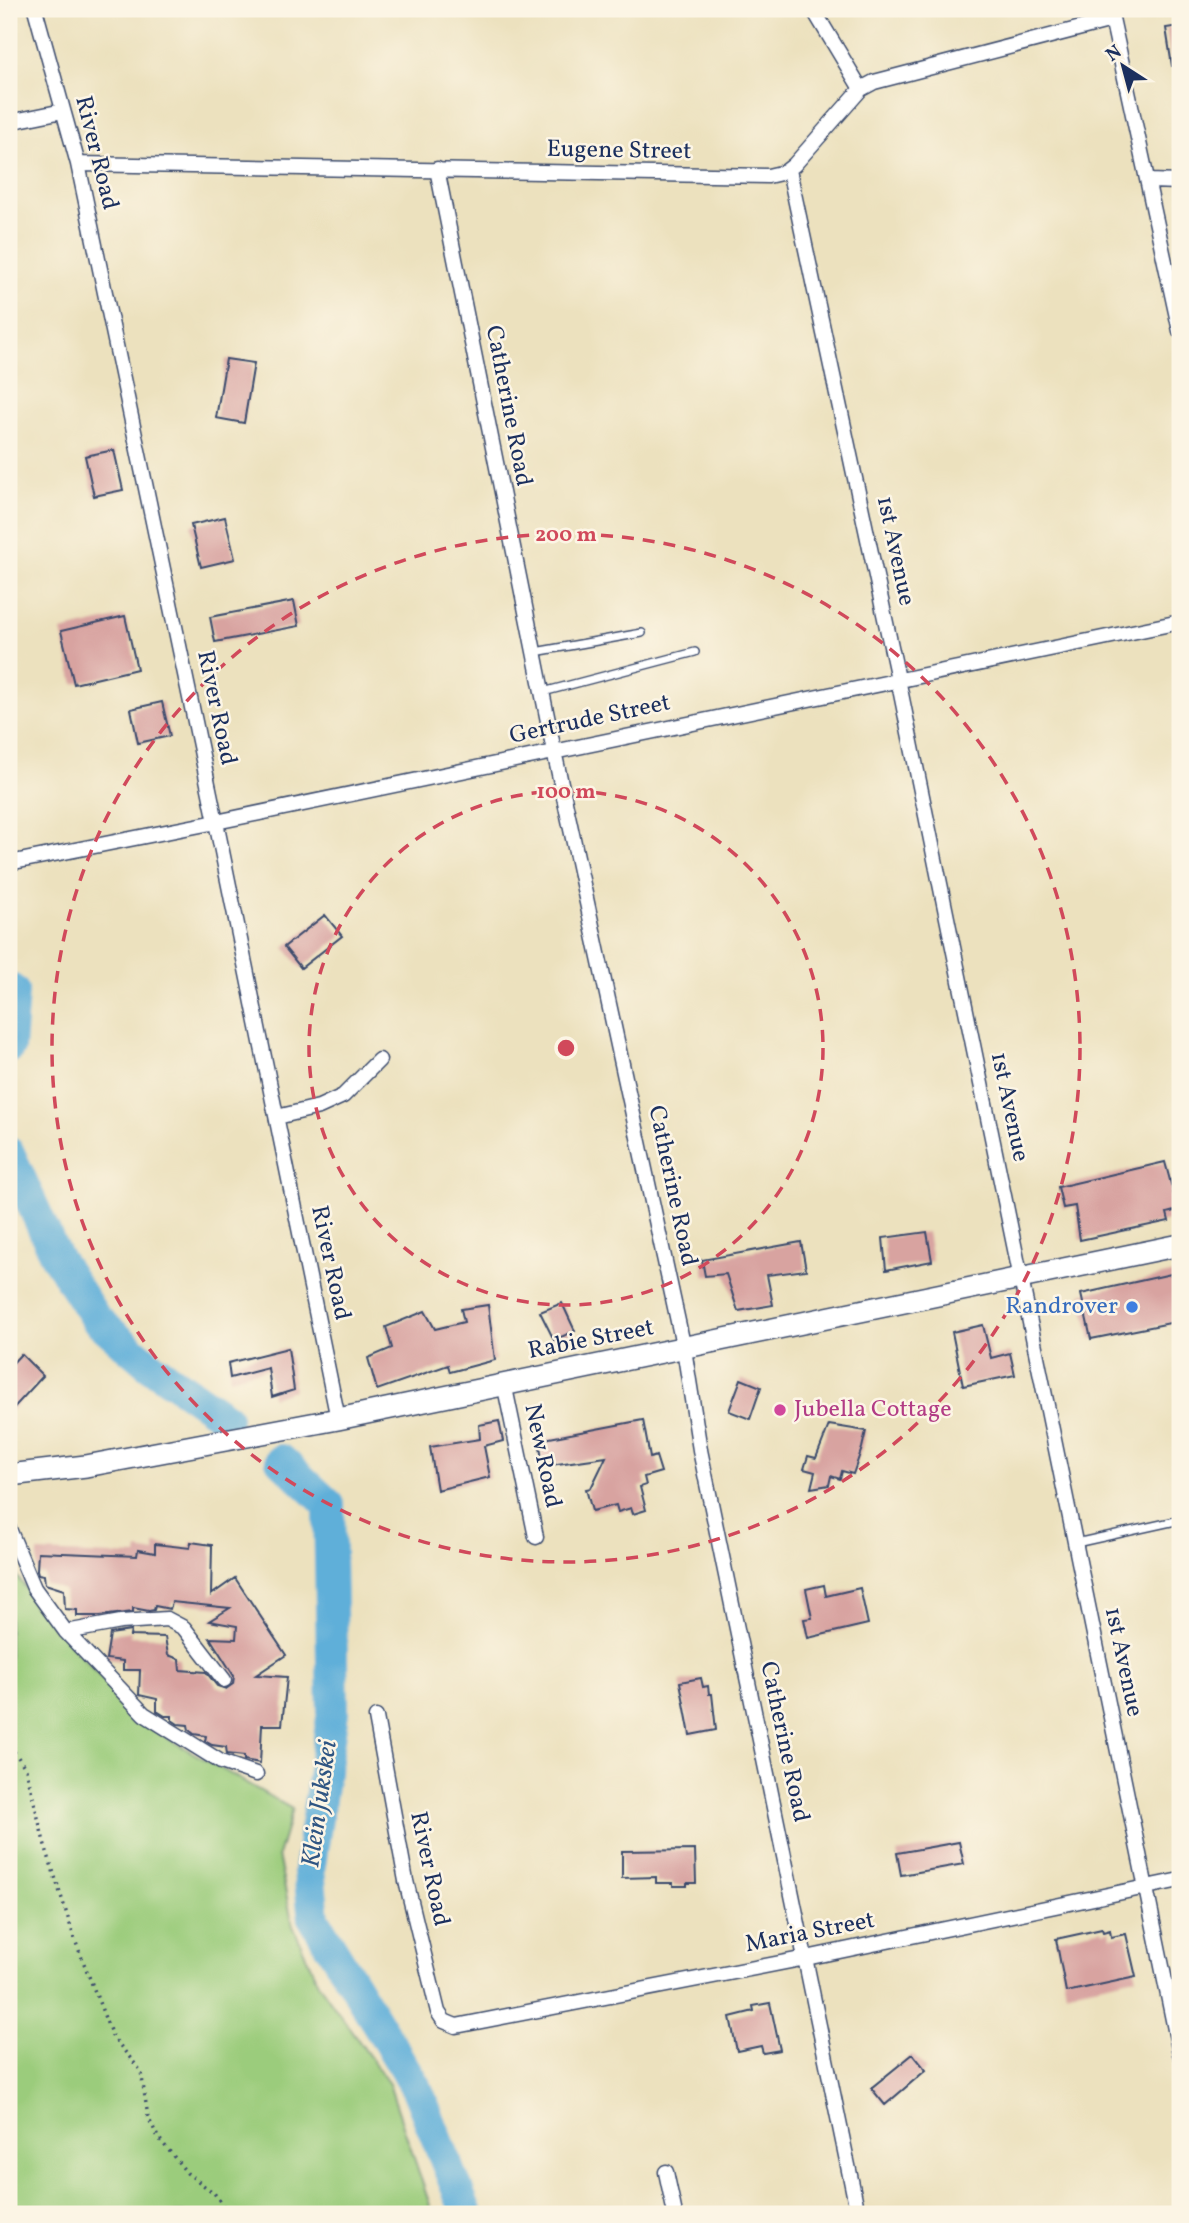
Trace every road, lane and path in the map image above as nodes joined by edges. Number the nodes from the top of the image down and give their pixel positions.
1 (35, 9) edge
2 (813, 9) edge
3 (1111, 14) edge
4 (861, 89) junction
5 (63, 111) junction
6 (9, 122) edge
7 (78, 164) junction
8 (437, 169) junction
9 (789, 170) junction
10 (1149, 181) junction
11 (1180, 182) edge
12 (1180, 331) edge
13 (1180, 622) edge
14 (642, 633) dead end
15 (535, 652) junction
16 (695, 652) dead end
17 (898, 679) junction
18 (543, 692) junction
19 (554, 751) junction
20 (216, 822) junction
21 (9, 863) edge
22 (379, 1060) dead end
23 (276, 1117) junction
24 (1180, 1245) edge
25 (1020, 1278) junction
26 (684, 1349) junction
27 (504, 1383) junction
28 (338, 1419) junction
29 (9, 1475) edge
30 (1180, 1520) edge
31 (9, 1529) edge
32 (536, 1537) dead end
33 (1075, 1543) junction
34 (66, 1632) junction
35 (224, 1681) dead end
36 (9, 1711) edge
37 (376, 1717) dead end
38 (256, 1774) dead end
39 (1180, 1880) edge
40 (1147, 1887) junction
41 (806, 1958) junction
42 (449, 2024) joint
43 (1180, 2054) edge
44 (666, 2172) dead end
45 (229, 2214) edge
46 (675, 2214) edge
47 (858, 2214) edge

1 - 5 street, River Road
2 - 4 street
3 - 4 street
3 - 10 street
4 - 9 street
5 - 6 street
5 - 7 street, River Road
7 - 8 street, Eugene Street
7 - 20 street, River Road
8 - 9 street, Eugene Street
8 - 15 street, Catherine Road
9 - 17 street, 1st Avenue
10 - 11 street
10 - 12 street
13 - 17 street, Gertrude Street
14 - 15 lane
15 - 18 street, Catherine Road
16 - 18 lane
17 - 19 street, Gertrude Street
17 - 25 street, 1st Avenue
18 - 19 street, Catherine Road
19 - 20 street, Gertrude Street
19 - 26 street, Catherine Road
20 - 21 street, Gertrude Street
20 - 23 street, River Road
22 - 23 street
23 - 28 street, River Road
24 - 25 street, Rabie Street
25 - 26 street, Rabie Street
25 - 33 street, 1st Avenue
26 - 27 street, Rabie Street
26 - 41 street, Catherine Road
27 - 28 street, Rabie Street
27 - 32 street, New Road
28 - 29 street, Rabie Street
30 - 33 lane
31 - 34 street
33 - 40 street, 1st Avenue
34 - 35 street
34 - 38 street
36 - 45 path
37 - 42 street, River Road
39 - 40 street, Maria Street
40 - 41 street, Maria Street
40 - 43 street, 1st Avenue
41 - 42 street, Maria Street
41 - 47 street, Catherine Road
44 - 46 street

